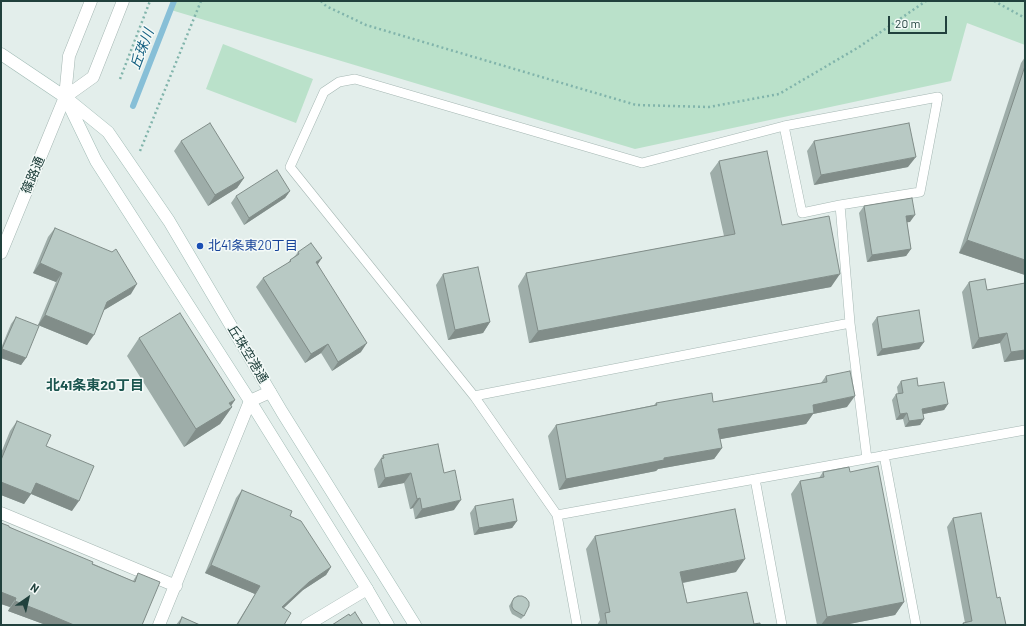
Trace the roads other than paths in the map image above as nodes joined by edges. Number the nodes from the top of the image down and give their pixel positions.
1 (91, 1) edge
2 (123, 1) edge
3 (1, 54) edge
4 (65, 97) junction
5 (784, 126) junction
6 (840, 205) junction
7 (1, 253) edge
8 (850, 323) junction
9 (270, 392) junction
10 (474, 396) junction
11 (250, 401) junction
12 (1025, 430) edge
13 (884, 455) junction
14 (867, 459) junction
15 (755, 479) junction
16 (1, 513) edge
17 (557, 516) junction
18 (176, 586) junction
19 (367, 590) junction
20 (159, 625) edge
21 (307, 625) edge
22 (388, 625) edge
23 (415, 625) edge
24 (577, 625) edge
25 (782, 625) edge
26 (916, 625) edge

1 - 4 main road, 篠路通
2 - 4 main road
3 - 4 main road, 丘珠空港通
4 - 7 main road, 篠路通
4 - 9 main road, 丘珠空港通
4 - 11 main road, 丘珠空港通
5 - 6 lane
5 - 6 lane
5 - 10 lane
6 - 8 lane
8 - 10 lane
8 - 14 lane
9 - 11 main road
9 - 23 main road, 丘珠空港通
10 - 17 lane
11 - 18 main road
11 - 19 main road, 丘珠空港通
12 - 13 lane
13 - 14 lane
13 - 26 lane
14 - 15 lane
15 - 17 lane
15 - 25 lane
16 - 18 main road
17 - 24 lane
18 - 20 main road
19 - 21 main road
19 - 22 main road, 丘珠空港通

